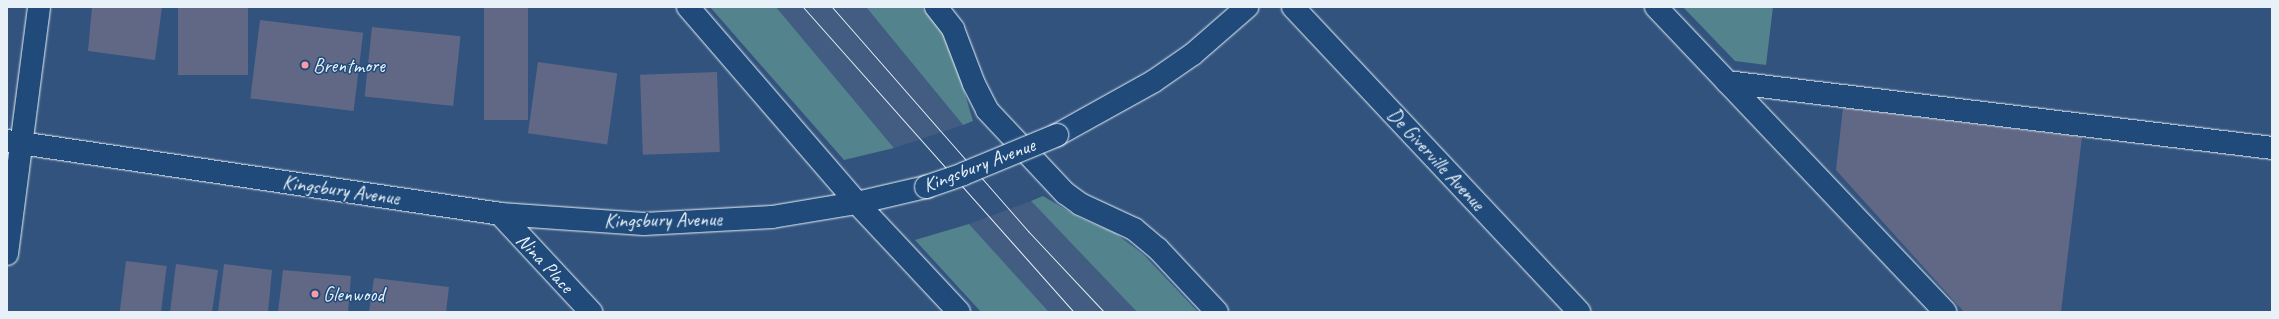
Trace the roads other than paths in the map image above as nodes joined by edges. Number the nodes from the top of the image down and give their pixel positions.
1 (39, 7) edge
2 (688, 7) edge
3 (936, 7) edge
4 (1247, 7) edge
5 (1293, 7) edge
6 (1656, 7) edge
7 (1727, 82) junction
8 (14, 142) edge
9 (2272, 148) edge
10 (857, 203) junction
11 (500, 214) junction
12 (7, 254) edge
13 (591, 312) edge
14 (959, 312) edge
15 (1217, 312) edge
16 (1578, 312) edge
17 (1946, 312) edge

1 - 8 street
2 - 10 street
3 - 15 street
4 - 10 street, Kingsbury Avenue, bridge
5 - 16 street, De Giverville Avenue
6 - 7 street
7 - 9 street
7 - 17 street
8 - 11 street, Kingsbury Avenue
8 - 12 street
10 - 11 street, Kingsbury Avenue
10 - 14 street
11 - 13 street, Nina Place

